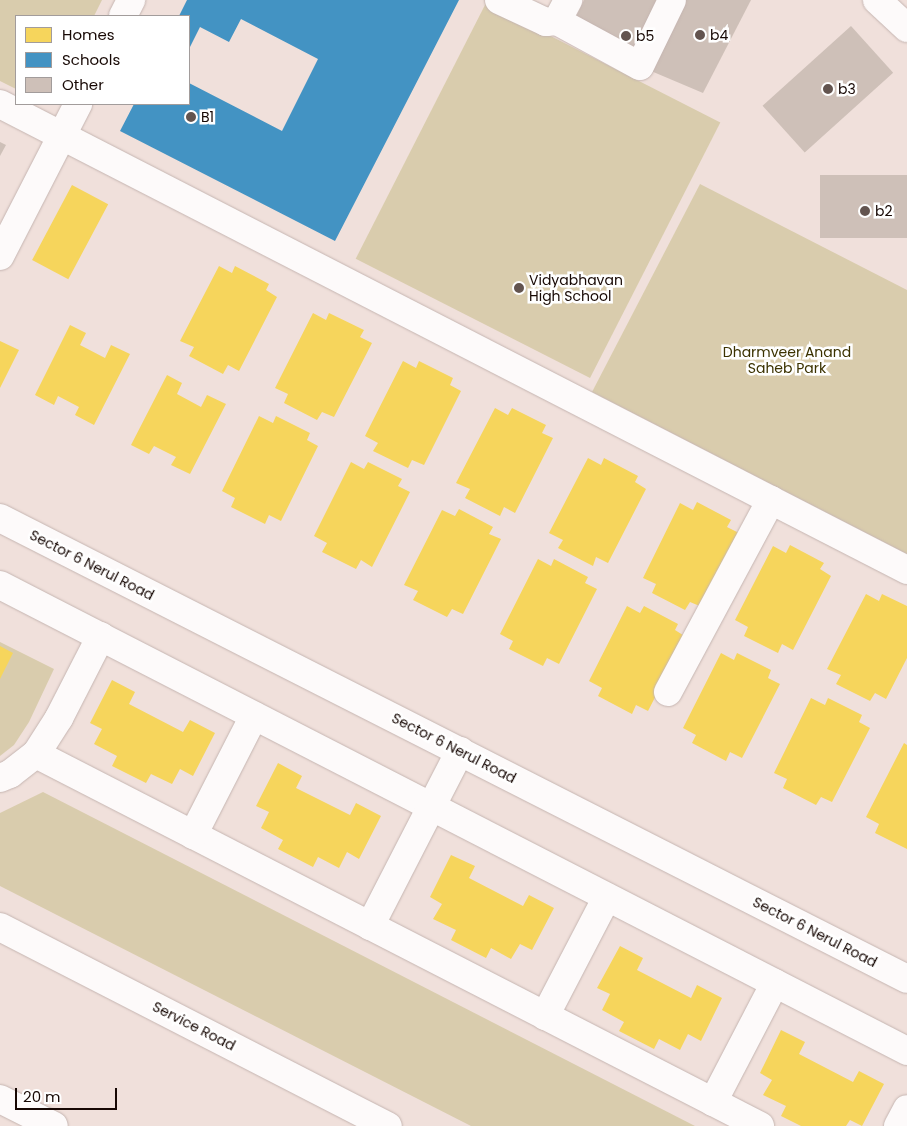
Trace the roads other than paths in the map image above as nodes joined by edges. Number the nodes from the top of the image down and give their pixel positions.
1 (131, 0) edge
2 (499, 0) edge
3 (672, 0) edge
4 (877, 0) edge
5 (563, 11) edge
6 (124, 15) edge
7 (907, 28) edge
8 (0, 104) edge
9 (77, 105) edge
10 (62, 135) junction
11 (0, 256) edge
12 (771, 500) junction
13 (0, 518) edge
14 (907, 570) edge
15 (0, 585) edge
16 (100, 636) junction
17 (668, 692) dead end
18 (254, 716) junction
19 (460, 751) junction
20 (36, 754) junction
21 (0, 778) edge
22 (431, 806) junction
23 (193, 835) junction
24 (606, 896) junction
25 (370, 926) junction
26 (0, 927) edge
27 (907, 979) edge
28 (775, 983) junction
29 (545, 1016) junction
30 (907, 1051) edge
31 (0, 1099) edge
32 (714, 1102) junction
33 (907, 1109) edge
34 (54, 1126) edge
35 (388, 1126) edge
36 (760, 1126) edge
37 (898, 1126) edge

1 - 6 street
2 - 5 street
3 - 5 street
4 - 7 street
8 - 10 street
9 - 10 street
10 - 11 street
10 - 12 street
12 - 14 street
12 - 17 street
13 - 19 street, Sector 6 Nerul Road
15 - 16 street
16 - 18 street
16 - 20 street
18 - 22 street
18 - 23 street
19 - 22 street
19 - 27 street, Sector 6 Nerul Road
20 - 21 street
20 - 23 street
22 - 24 street
22 - 25 street
23 - 25 street
24 - 28 street
24 - 29 street
25 - 29 street
26 - 35 street, Service Road
28 - 30 street
28 - 32 street
29 - 32 street
31 - 34 street
32 - 36 street
33 - 37 street

